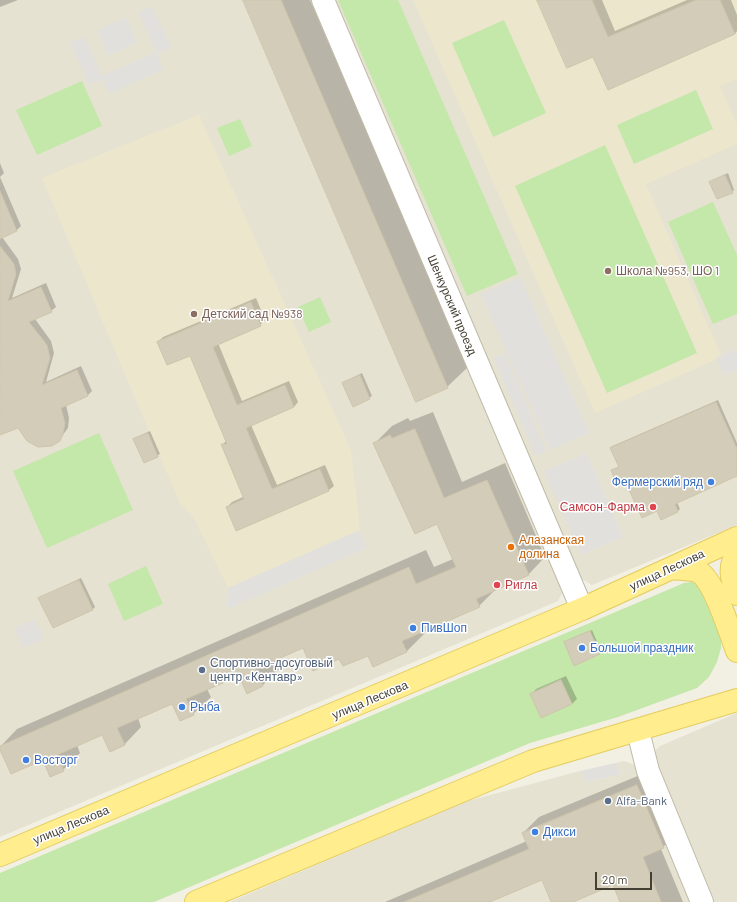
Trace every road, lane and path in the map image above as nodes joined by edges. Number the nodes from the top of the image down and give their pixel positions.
1 (323, 0) edge
2 (737, 538) edge
3 (737, 554) edge
4 (672, 568) junction
5 (737, 594) edge
6 (582, 609) junction
7 (737, 651) edge
8 (735, 697) edge
9 (638, 731) junction
10 (0, 855) edge
11 (196, 902) edge
12 (702, 902) edge

1 - 6 street, Шенкурский проезд
2 - 4 main road, улица Лескова
3 - 5 main road
4 - 6 main road, улица Лескова
4 - 7 main road
6 - 10 main road, улица Лескова
8 - 9 main road
9 - 11 main road
9 - 12 street

